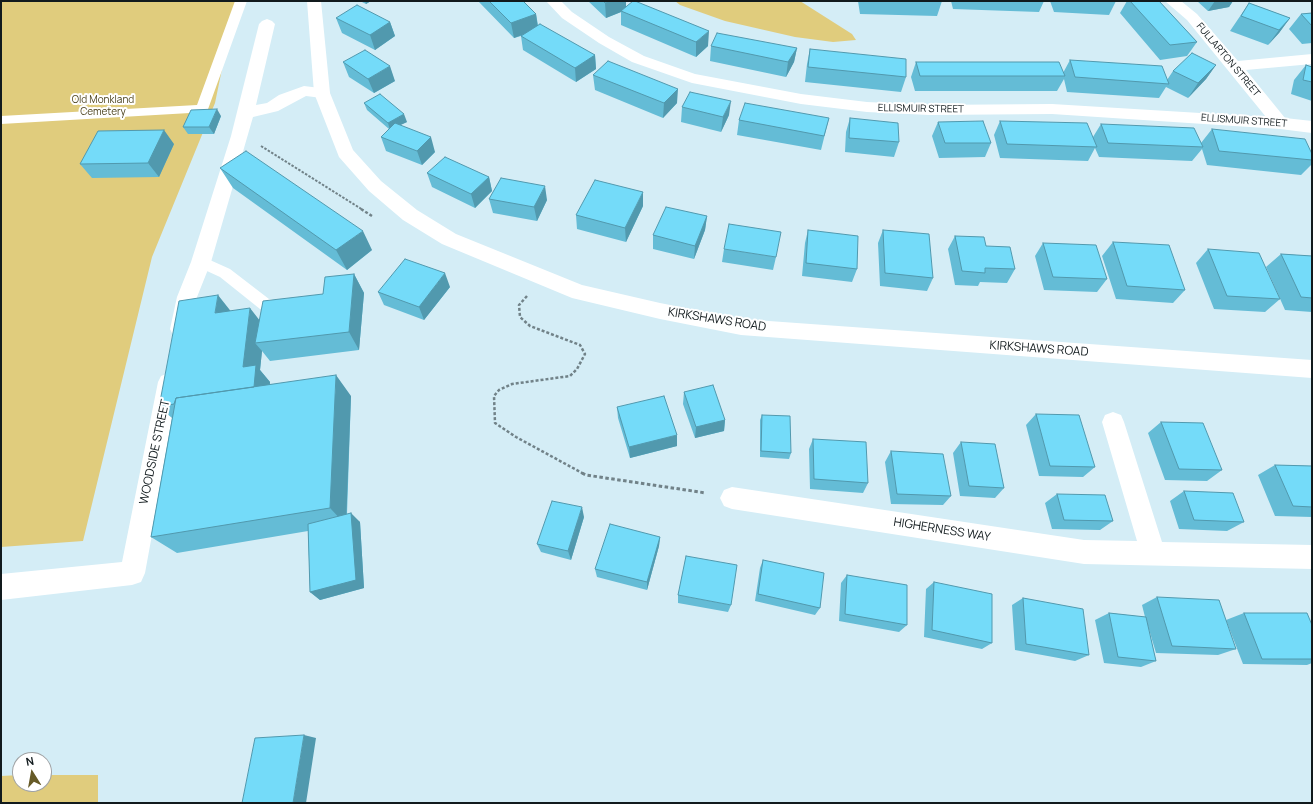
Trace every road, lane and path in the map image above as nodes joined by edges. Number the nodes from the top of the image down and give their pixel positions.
1 (241, 1) edge
2 (314, 1) edge
3 (553, 1) edge
4 (1172, 1) edge
5 (267, 24) dead end
6 (1312, 60) edge
7 (1234, 66) junction
8 (322, 93) junction
9 (246, 113) junction
10 (1, 120) edge
11 (1280, 123) junction
12 (1312, 127) edge
13 (240, 136) junction
14 (410, 215) junction
15 (201, 262) junction
16 (540, 278) junction
17 (293, 305) edge
18 (1312, 369) edge
19 (1114, 422) dead end
20 (732, 498) joint
21 (1153, 554) junction
22 (1312, 558) edge
23 (1, 587) edge

1 - 10 lane
2 - 8 street, KIRKSHAWS ROAD
3 - 11 street, ELLISMUIR STREET
4 - 7 street, FULLARTON STREET
5 - 9 street, WOODSIDE STREET
6 - 7 street
7 - 11 street, FULLARTON STREET
8 - 9 street
8 - 14 street, KIRKSHAWS ROAD
9 - 13 street, WOODSIDE STREET
11 - 12 street, ELLISMUIR STREET
13 - 14 path
13 - 15 street, WOODSIDE STREET
14 - 16 street, KIRKSHAWS ROAD
15 - 17 lane
15 - 23 street, WOODSIDE STREET
16 - 18 street, KIRKSHAWS ROAD
16 - 20 path
19 - 21 street
20 - 21 street, HIGHERNESS WAY
21 - 22 street, HIGHERNESS WAY

